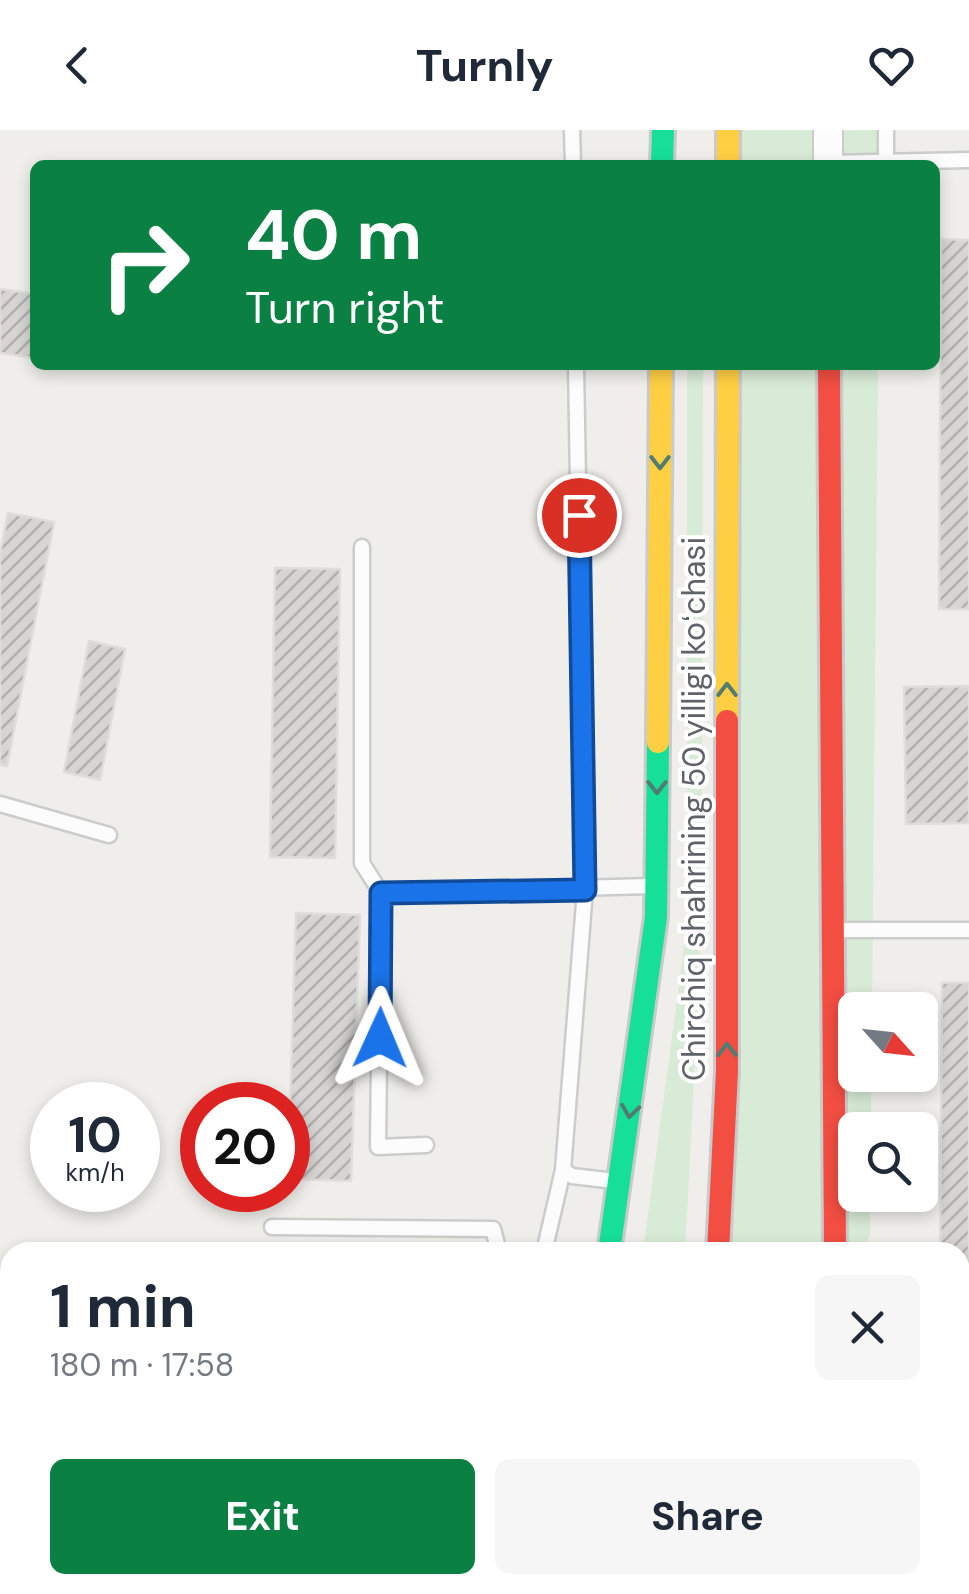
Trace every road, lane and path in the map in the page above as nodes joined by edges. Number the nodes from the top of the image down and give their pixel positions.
1 (572, 130) edge
2 (663, 130) edge
3 (728, 130) edge
4 (828, 130) edge
5 (886, 130) edge
6 (573, 160) edge
7 (662, 160) edge
8 (728, 160) edge
9 (828, 160) edge
10 (886, 160) edge
11 (969, 160) edge
12 (940, 161) edge
13 (576, 370) edge
14 (661, 370) edge
15 (728, 370) edge
16 (829, 370) edge
17 (362, 547) dead end
18 (0, 804) edge
19 (109, 834) dead end
20 (657, 886) junction
21 (585, 890) junction
22 (381, 893) junction
23 (833, 930) junction
24 (969, 930) edge
25 (426, 1146) dead end
26 (563, 1170) junction
27 (620, 1181) junction
28 (272, 1227) dead end
29 (497, 1242) edge
30 (546, 1242) edge
31 (611, 1242) edge
32 (718, 1242) edge
33 (835, 1242) edge

1 - 6 lane
2 - 7 main road
3 - 8 main road
4 - 9 street
5 - 10 lane
11 - 12 lane
13 - 21 lane
14 -> 20 main road, Chirchiq shahrining 50 yilligi koʻchasi
32 -> 15 main road, Chirchiq shahrining 50 yilligi koʻchasi
16 - 23 main road
17 - 22 lane
18 - 19 lane
20 - 21 lane
20 -> 27 main road, Chirchiq shahrining 50 yilligi koʻchasi
21 - 22 lane
21 - 26 lane
22 - 25 lane
23 - 24 lane
23 - 33 main road
26 - 27 lane
26 - 30 lane
27 - 31 main road, Chirchiq shahrining 50 yilligi koʻchasi
28 - 29 lane

